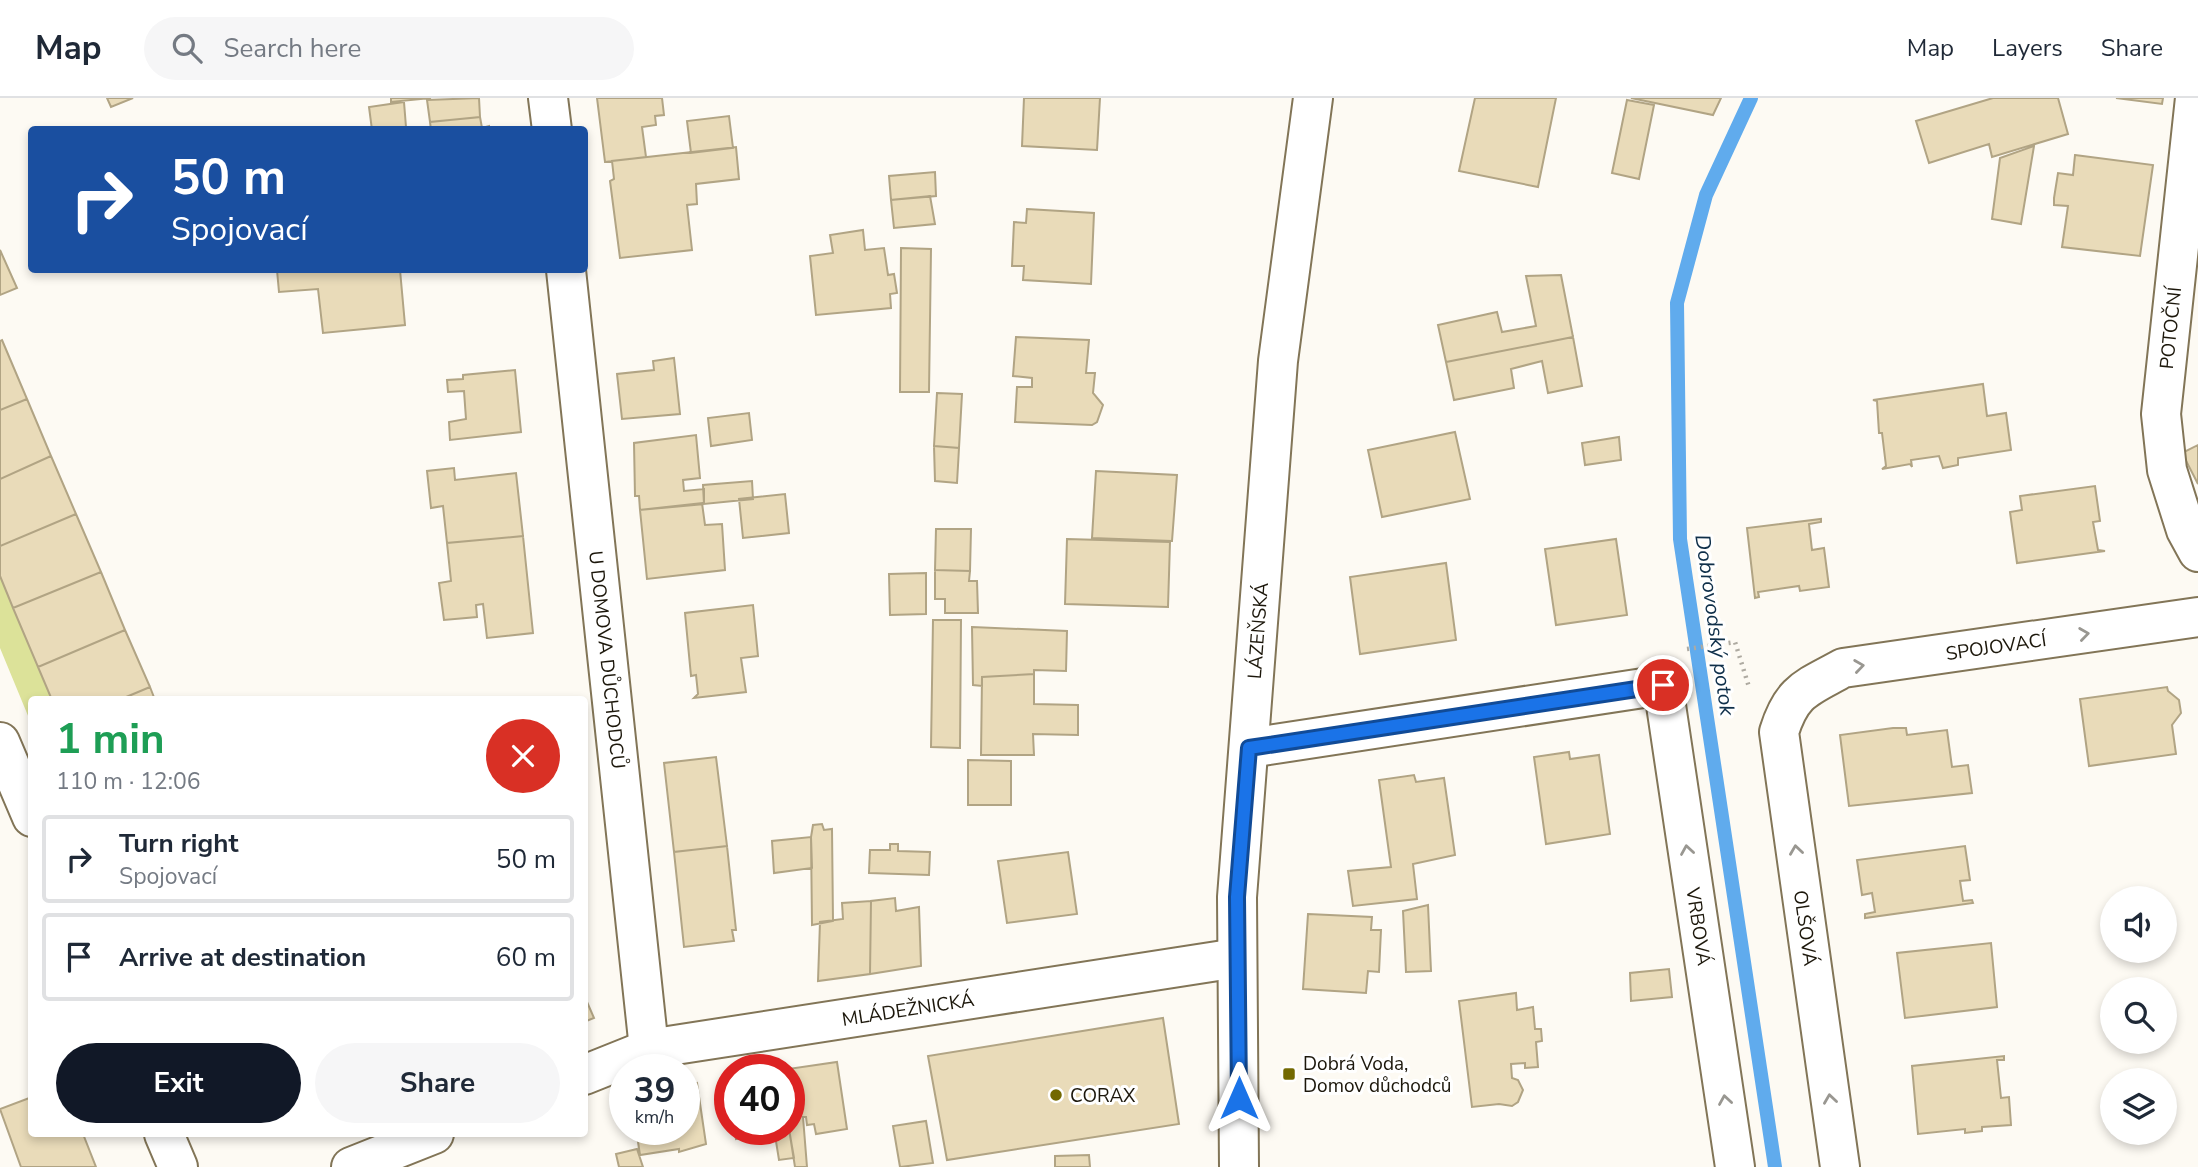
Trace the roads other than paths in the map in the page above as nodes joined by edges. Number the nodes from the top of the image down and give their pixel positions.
1 (548, 98) edge
2 (1313, 98) edge
3 (2195, 98) edge
4 (552, 126) edge
5 (566, 273) edge
6 (2198, 552) edge
7 (2198, 617) edge
8 (1791, 703) joint
9 (0, 742) edge
10 (1249, 748) junction
11 (28, 808) edge
12 (1237, 958) junction
13 (649, 1049) junction
14 (588, 1072) edge
15 (165, 1137) edge
16 (426, 1137) edge
17 (178, 1167) edge
18 (351, 1167) edge
19 (1239, 1167) edge
20 (1735, 1167) edge
21 (1840, 1167) edge

1 - 4 street
2 - 10 street, LÁZEŇSKÁ
3 - 6 street, POTOČNÍ
5 - 13 street, U DOMOVA DŮCHODCŮ
8 -> 7 street, SPOJOVACÍ
21 -> 8 street, OLŠOVÁ
9 - 11 street
10 - 12 street, LÁZEŇSKÁ
20 -> 10 street, VRBOVÁ
12 - 13 street, MLÁDEŽNICKÁ
12 - 19 street, LÁZEŇSKÁ
13 - 14 street, MLÁDEŽNICKÁ
15 - 17 street
16 - 18 street

